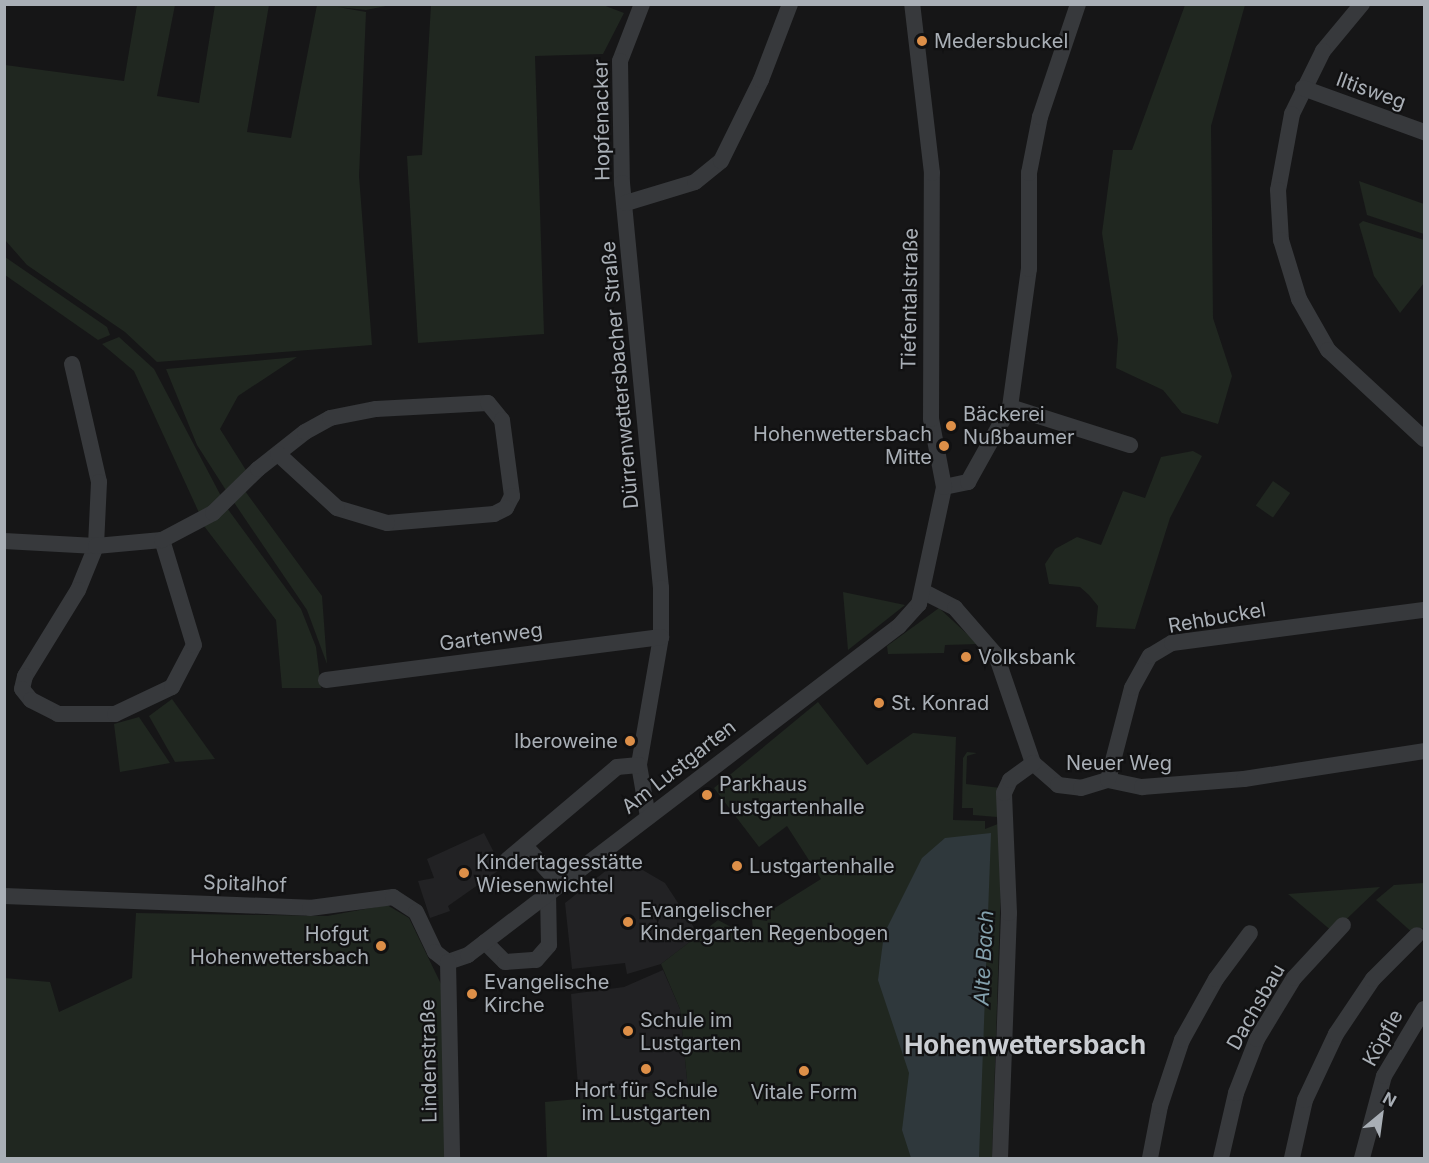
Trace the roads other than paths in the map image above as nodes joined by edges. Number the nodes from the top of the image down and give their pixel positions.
1 (642, 4) edge
2 (790, 4) edge
3 (912, 4) edge
4 (1078, 4) edge
5 (1362, 4) edge
6 (1303, 88) junction
7 (1425, 132) edge
8 (626, 203) junction
9 (72, 364) dead end
10 (1010, 407) junction
11 (1425, 439) edge
12 (1130, 445) dead end
13 (278, 454) junction
14 (944, 486) junction
15 (162, 540) junction
16 (4, 541) edge
17 (96, 546) junction
18 (924, 592) junction
19 (1425, 610) edge
20 (661, 637) junction
21 (326, 680) dead end
22 (1425, 751) edge
23 (1033, 763) junction
24 (639, 765) junction
25 (1108, 780) junction
26 (648, 817) junction
27 (525, 846) junction
28 (507, 860) dead end
29 (554, 889) junction
30 (4, 896) edge
31 (1343, 925) dead end
32 (1250, 933) dead end
33 (1417, 935) dead end
34 (485, 942) junction
35 (448, 962) junction
36 (1425, 1009) edge
37 (452, 1158) edge
38 (1000, 1158) edge
39 (1150, 1158) edge
40 (1221, 1158) edge
41 (1292, 1158) edge
42 (1362, 1158) edge

1 - 8 street, Hopfenacker
2 - 8 street
3 - 14 street, Tiefentalstraße
4 - 10 street
5 - 6 street
6 - 7 street, Iltisweg
6 - 11 street
8 - 20 street, Dürrenwettersbacher Straße
9 - 17 street
10 - 12 street
10 - 14 street
13 - 13 street
13 - 15 street
14 - 18 street, Tiefentalstraße
15 - 17 street
15 - 17 street
16 - 17 street
18 - 23 street, Neuer Weg
18 - 26 street, Am Lustgarten
19 - 25 street, Rehbuckel
20 - 21 street, Gartenweg
20 - 24 street, Dürrenwettersbacher Straße
22 - 25 street, Neuer Weg
23 - 25 street, Neuer Weg
23 - 38 street
24 - 26 street, Dürrenwettersbacher Straße
24 - 27 street
26 - 29 street, Am Lustgarten
27 - 28 street
27 - 29 street
29 - 34 street, Am Lustgarten
29 - 34 street
30 - 35 street, Spitalhof
31 - 40 street, Dachsbau
32 - 39 street
33 - 41 street
34 - 35 street, Am Lustgarten
35 - 37 street, Lindenstraße
36 - 42 street, Köpfle

